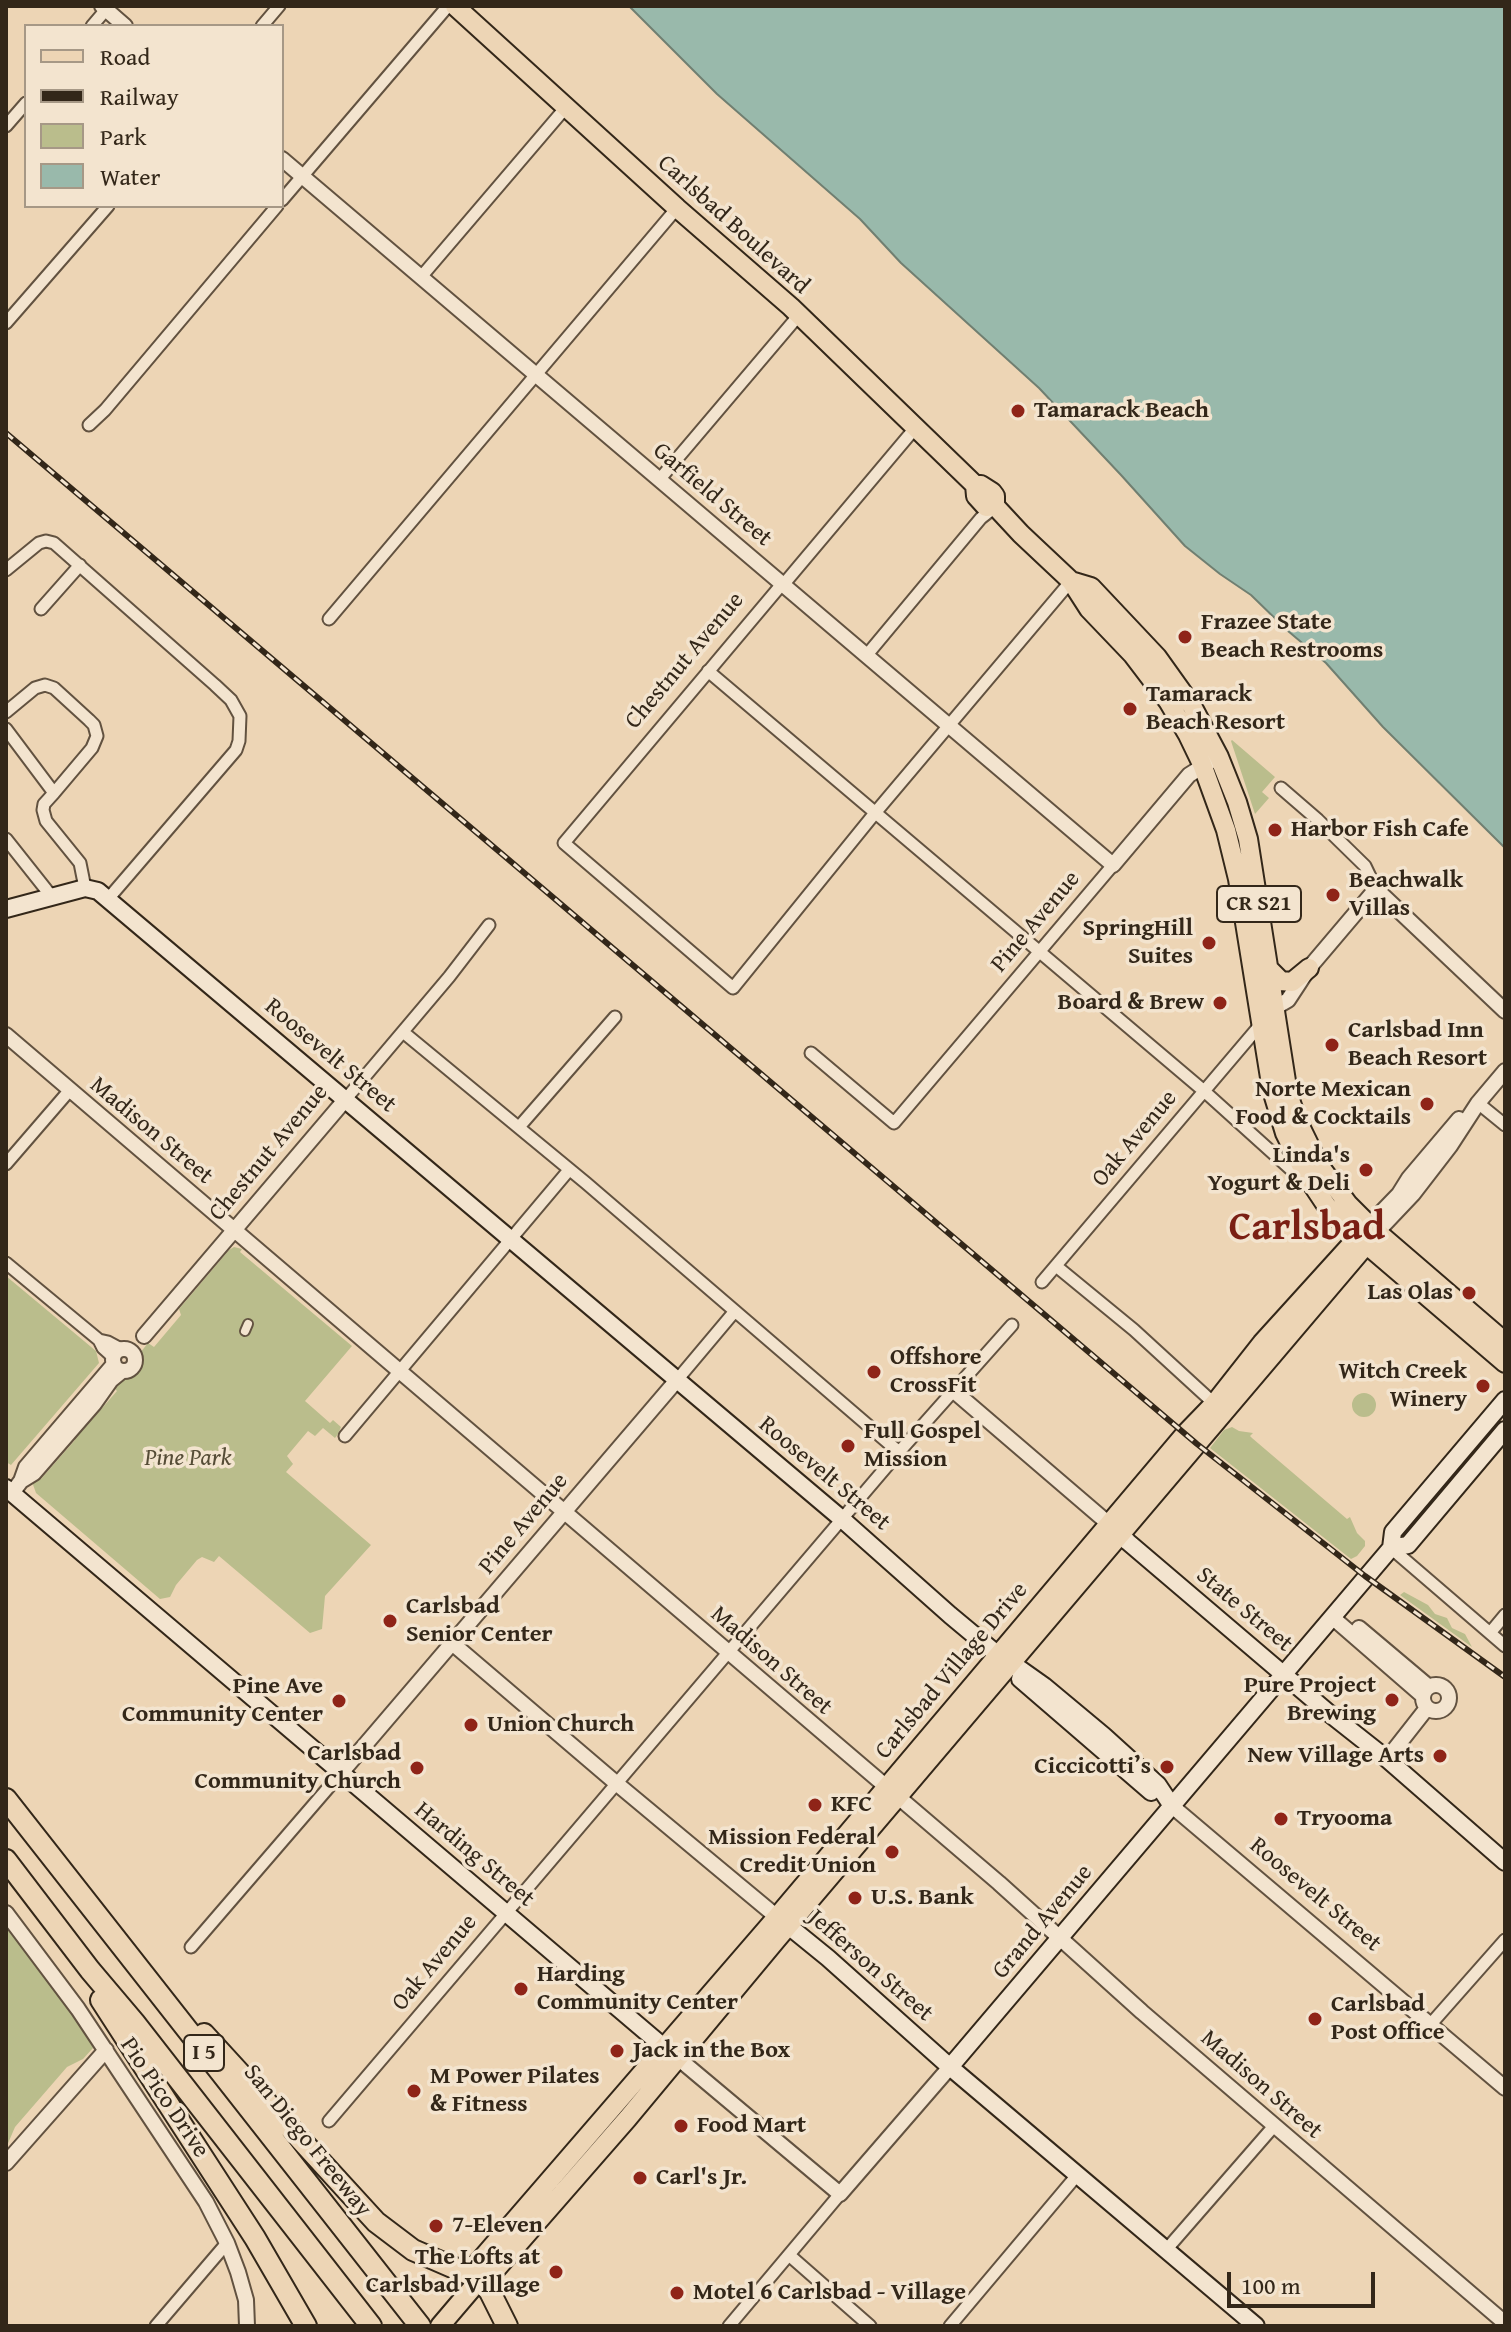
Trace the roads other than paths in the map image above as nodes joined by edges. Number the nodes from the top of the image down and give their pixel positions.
1 (279, 6) edge
2 (448, 6) edge
3 (455, 6) edge
4 (105, 7) edge
5 (93, 24) edge
6 (123, 24) edge
7 (264, 24) edge
8 (24, 105) edge
9 (567, 106) junction
10 (6, 126) edge
11 (284, 161) edge
12 (302, 176) junction
13 (284, 198) edge
14 (106, 208) edge
15 (275, 208) edge
16 (677, 208) junction
17 (421, 277) junction
18 (799, 315) junction
19 (6, 323) edge
20 (537, 376) junction
21 (89, 425) dead end
22 (916, 427) junction
23 (659, 480) junction
24 (995, 506) junction
25 (80, 565) junction
26 (6, 570) edge
27 (1071, 581) junction
28 (782, 584) junction
29 (41, 609) dead end
30 (329, 619) dead end
31 (866, 656) junction
32 (708, 671) junction
33 (6, 712) edge
34 (948, 726) junction
35 (6, 729) edge
36 (1211, 761) junction
37 (1281, 788) dead end
38 (54, 793) junction
39 (875, 813) junction
40 (6, 839) edge
41 (1113, 865) junction
42 (85, 888) junction
43 (1376, 889) junction
44 (52, 897) junction
45 (108, 899) junction
46 (6, 909) edge
47 (489, 925) dead end
48 (1039, 952) junction
49 (1251, 963) junction
50 (1309, 968) junction
51 (1270, 970) junction
52 (1276, 1007) junction
53 (1505, 1011) edge
54 (615, 1017) dead end
55 (1261, 1024) junction
56 (403, 1032) junction
57 (6, 1035) edge
58 (811, 1053) dead end
59 (1505, 1071) edge
60 (1285, 1073) junction
61 (69, 1091) junction
62 (1204, 1091) junction
63 (345, 1100) junction
64 (1478, 1103) junction
65 (1505, 1125) edge
66 (519, 1127) junction
67 (6, 1164) edge
68 (569, 1170) junction
69 (1316, 1192) junction
70 (234, 1231) junction
71 (1368, 1234) junction
72 (510, 1241) junction
73 (6, 1263) edge
74 (1056, 1266) junction
75 (1042, 1282) dead end
76 (735, 1311) junction
77 (1012, 1325) dead end
78 (1505, 1342) edge
79 (122, 1357) junction
80 (1505, 1363) edge
81 (399, 1371) junction
82 (677, 1380) junction
83 (955, 1392) junction
84 (1505, 1400) edge
85 (1219, 1408) junction
86 (1505, 1430) edge
87 (345, 1436) dead end
88 (899, 1452) junction
89 (11, 1490) edge
90 (562, 1512) junction
91 (843, 1520) junction
92 (1115, 1529) junction
93 (1391, 1548) junction
94 (1335, 1614) junction
95 (1505, 1615) edge
96 (1490, 1633) junction
97 (452, 1643) junction
98 (1505, 1646) edge
99 (729, 1653) junction
100 (1004, 1660) junction
101 (1283, 1674) junction
102 (1387, 1759) junction
103 (341, 1773) junction
104 (616, 1783) junction
105 (892, 1793) junction
106 (6, 1799) edge
107 (1172, 1806) junction
108 (6, 1860) edge
109 (1505, 1862) edge
110 (6, 1913) edge
111 (506, 1913) junction
112 (102, 1921) junction
113 (783, 1921) junction
114 (1061, 1938) junction
115 (1505, 1940) edge
116 (191, 1947) dead end
117 (90, 1970) junction
118 (1430, 2025) junction
119 (106, 2050) junction
120 (672, 2053) junction
121 (950, 2067) junction
122 (1505, 2088) edge
123 (329, 2121) dead end
124 (1274, 2126) junction
125 (567, 2161) junction
126 (6, 2163) edge
127 (1078, 2174) junction
128 (546, 2186) junction
129 (566, 2190) junction
130 (840, 2194) junction
131 (547, 2212) junction
132 (227, 2243) junction
133 (1166, 2250) junction
134 (789, 2255) junction
135 (480, 2279) junction
136 (1505, 2323) edge
137 (156, 2326) edge
138 (247, 2326) edge
139 (306, 2326) edge
140 (371, 2326) edge
141 (420, 2326) edge
142 (440, 2326) edge
143 (507, 2326) edge
144 (729, 2326) edge
145 (870, 2326) edge
146 (950, 2326) edge
147 (1256, 2326) edge

1 - 7 street
2 - 12 street
3 - 9 main road, Carlsbad Boulevard / CR S21
4 - 5 street
4 - 6 street
8 - 10 street
9 - 16 main road, Carlsbad Boulevard / CR S21
9 - 17 street
11 - 12 street, Garfield Street
12 - 13 street
12 - 17 street, Garfield Street
14 - 19 street
15 - 21 street
16 - 18 main road, Carlsbad Boulevard / CR S21
16 - 20 street
17 - 20 street, Garfield Street
18 - 22 main road, Carlsbad Boulevard / CR S21
18 - 23 street
20 - 23 street, Garfield Street
20 - 30 street
22 - 24 main road, Carlsbad Boulevard / CR S21
22 - 28 street, Chestnut Avenue
23 - 28 street, Garfield Street
24 - 27 main road, Carlsbad Boulevard / CR S21
24 - 31 street
25 - 26 street
25 - 29 street
25 - 45 street
27 - 34 street
27 - 36 main road, Carlsbad Boulevard / CR S21
28 - 31 street, Garfield Street
28 - 32 street, Chestnut Avenue
31 - 34 street, Garfield Street
32 - 39 street
32 - 39 street, Chestnut Avenue
33 - 38 street
34 - 39 street
34 - 41 street, Garfield Street
35 - 38 street
36 - 41 street, Pine Avenue
36 - 49 main road, Carlsbad Boulevard / CR S21
36 - 51 main road, Carlsbad Boulevard / CR S21
37 - 43 street
38 - 42 street
39 - 48 street
40 - 44 street
41 - 48 street, Pine Avenue
42 - 44 main road
42 - 45 main road, Roosevelt Street
43 - 50 street
43 - 53 street
44 - 46 main road
45 - 63 main road, Roosevelt Street
47 - 56 street, Chestnut Avenue
48 - 58 street, Pine Avenue
48 - 62 street
49 - 52 main road
49 - 55 main road, Carlsbad Boulevard / CR S21
50 - 51 main road
50 - 52 street
51 - 52 main road, Carlsbad Boulevard / CR S21
52 - 60 main road, Carlsbad Boulevard / CR S21
54 - 66 street
55 - 60 main road
55 - 62 street, Oak Avenue
55 - 69 main road, Carlsbad Boulevard / CR S21
56 - 63 street, Chestnut Avenue
56 - 66 street
57 - 61 street, Madison Street
59 - 64 street, Carlsbad Village Drive
60 - 71 main road, Carlsbad Boulevard / CR S21
61 - 67 street
61 - 70 street, Madison Street
62 - 69 street
62 - 74 street, Oak Avenue
63 - 70 street, Chestnut Avenue
63 - 72 main road, Roosevelt Street
64 - 65 street
64 - 71 street, Carlsbad Village Drive
66 - 68 street
68 - 72 street
68 - 76 street
69 - 71 main road, Carlsbad Boulevard / CR S21
70 - 79 street, Chestnut Avenue
70 - 81 street, Madison Street
71 - 78 main road, Carlsbad Boulevard / CR S21
71 - 80 main road, Carlsbad Boulevard / CR S21
71 - 85 main road, Carlsbad Village Drive
72 - 81 street
72 - 82 main road, Roosevelt Street
73 - 79 street
74 - 75 street, Oak Avenue
74 - 85 street
76 - 82 street, Pine Avenue
76 - 88 street
77 - 83 street, Oak Avenue
79 - 89 street, Chestnut Avenue
81 - 87 street
81 - 90 street, Madison Street
82 - 90 street, Pine Avenue
82 - 91 main road, Roosevelt Street
83 - 88 street, Oak Avenue
83 - 92 street, State Street
84 - 93 main road, Grand Avenue
85 - 92 main road, Carlsbad Village Drive
86 - 93 main road, Grand Avenue
88 - 91 street, Oak Avenue
89 - 103 main road, Harding Street
90 - 97 street, Pine Avenue
90 - 99 street, Madison Street
91 - 99 street, Oak Avenue
91 - 100 main road, Roosevelt Street
92 - 100 main road, Carlsbad Village Drive
92 - 101 main road, State Street
93 - 94 main road, Grand Avenue
93 - 96 street
94 - 101 main road, Grand Avenue
94 - 102 street
95 - 96 street
96 - 98 street
97 - 103 street, Pine Avenue
97 - 104 street, Jefferson Street
99 - 104 street, Oak Avenue
99 - 105 street, Madison Street
100 - 105 main road, Carlsbad Village Drive
100 - 107 main road, Roosevelt Street
101 - 102 main road, State Street
101 - 107 main road, Grand Avenue
102 - 109 main road, State Street
103 - 111 main road, Harding Street
103 - 116 street, Pine Avenue
104 - 111 street, Oak Avenue
104 - 113 street, Jefferson Street
105 - 113 main road, Carlsbad Village Drive
105 - 114 street, Madison Street
106 - 112 highway, San Diego Freeway / I 5
107 - 114 main road, Grand Avenue
107 - 118 street, Roosevelt Street
108 - 117 highway, I 5
110 - 119 street, Pio Pico Drive
111 - 120 main road, Harding Street
111 - 123 street, Oak Avenue
112 - 135 highway
112 - 141 highway, San Diego Freeway / I 5
113 - 120 main road, Carlsbad Village Drive
113 - 121 main road, Jefferson Street
114 - 121 main road, Grand Avenue
114 - 124 street, Madison Street
115 - 118 street
117 - 139 highway
117 - 140 highway, I 5
118 - 122 street, Roosevelt Street
119 - 126 street
119 - 132 street, Pio Pico Drive
120 - 125 main road, Carlsbad Village Drive
120 - 129 main road, Carlsbad Village Drive
120 - 130 street, Harding Street
121 - 127 main road, Jefferson Street
121 - 130 street, Grand Avenue
124 - 133 street
124 - 136 street, Madison Street
125 - 128 main road, Carlsbad Village Drive
125 - 129 main road
127 - 133 main road, Jefferson Street
127 - 146 street
128 - 131 main road
128 - 135 main road, Carlsbad Village Drive
129 - 131 main road, Carlsbad Village Drive
130 - 134 street, Grand Avenue
131 - 135 main road, Carlsbad Village Drive
132 - 137 street
132 - 138 street, Pio Pico Drive
133 - 147 main road, Jefferson Street
134 - 144 street, Grand Avenue
134 - 145 street
135 - 142 main road, Carlsbad Village Drive
135 - 143 highway

